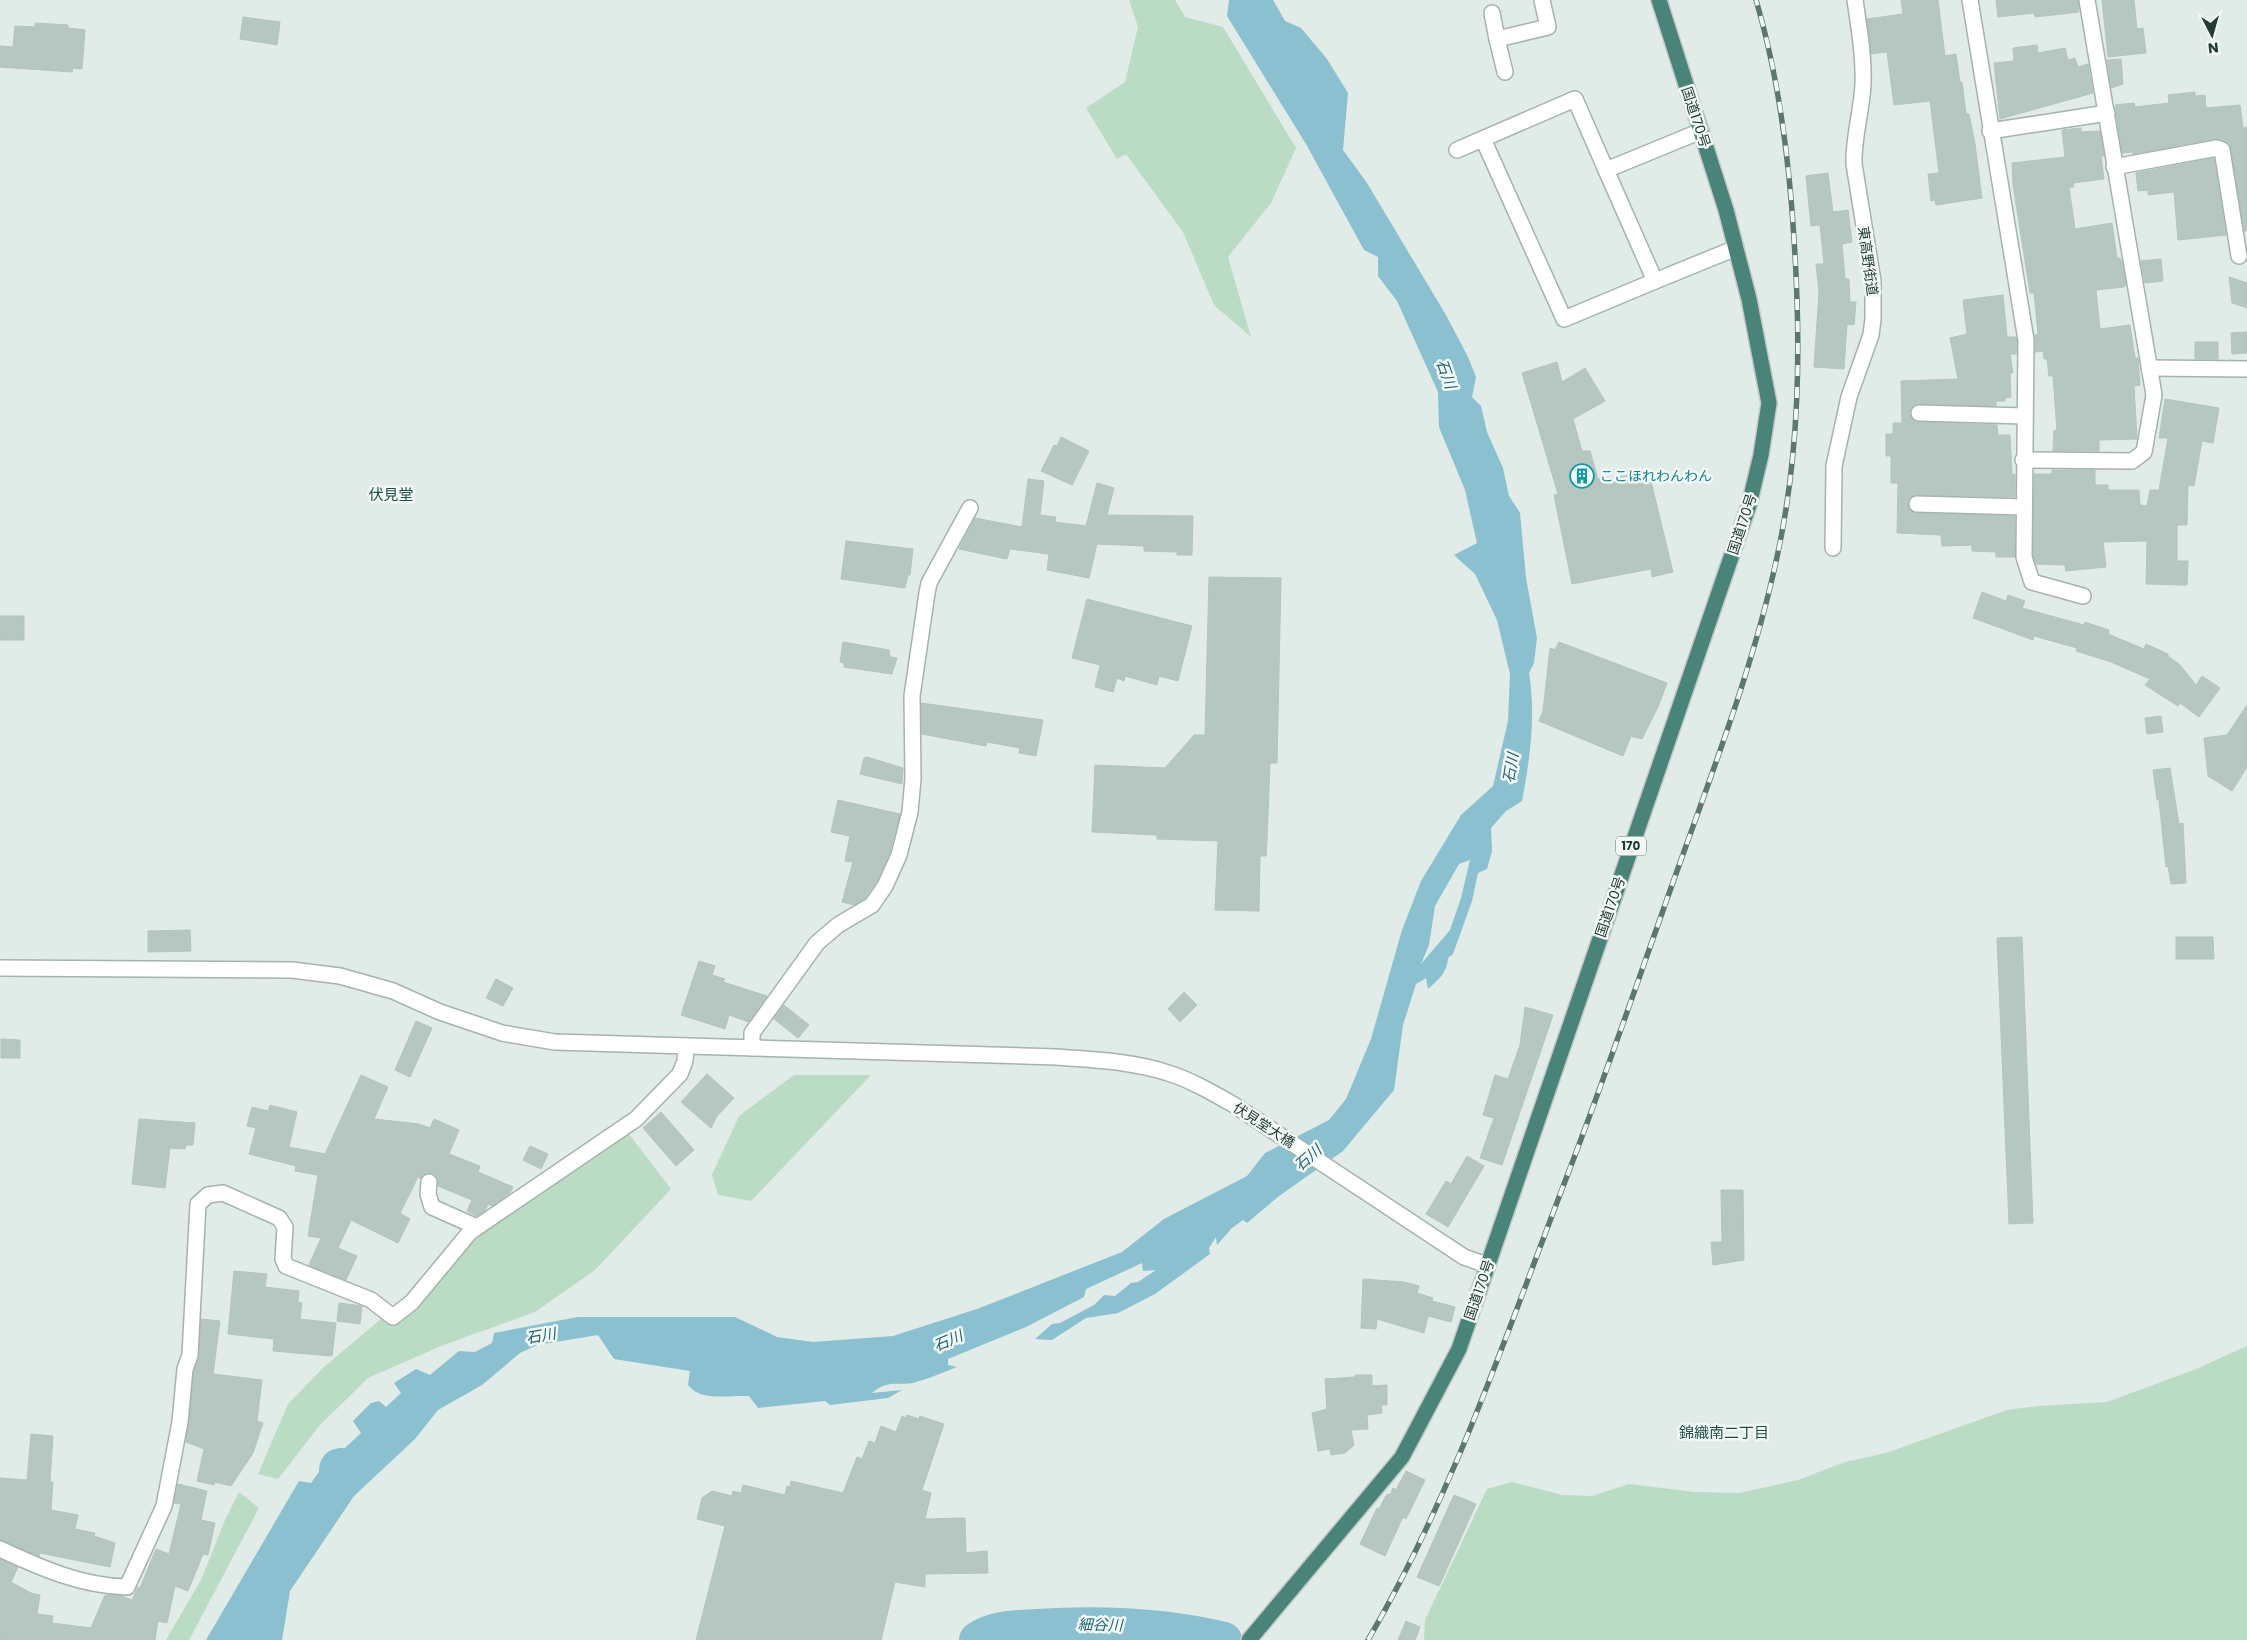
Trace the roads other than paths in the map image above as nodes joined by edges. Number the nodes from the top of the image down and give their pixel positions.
1 (1542, 0) edge
2 (1659, 0) edge
3 (1855, 0) edge
4 (1970, 0) edge
5 (2087, 0) edge
6 (1492, 12) dead end
7 (1498, 39) junction
8 (1505, 72) dead end
9 (2106, 113) junction
10 (1700, 131) junction
11 (1990, 131) junction
12 (1483, 139) junction
13 (1457, 150) dead end
14 (2114, 167) junction
15 (1606, 170) junction
16 (1736, 248) junction
17 (2239, 256) dead end
18 (1655, 281) junction
19 (2149, 368) junction
20 (2247, 369) edge
21 (1919, 414) dead end
22 (2024, 416) junction
23 (2023, 460) junction
24 (1917, 504) dead end
25 (2024, 507) junction
26 (970, 508) dead end
27 (1833, 548) dead end
28 (2083, 596) dead end
29 (0, 968) edge
30 (686, 1046) junction
31 (752, 1048) junction
32 (429, 1182) dead end
33 (477, 1227) junction
34 (1487, 1265) junction
35 (0, 1549) edge
36 (1252, 1636) edge

1 - 7 street
2 - 10 highway, 国道170号 / 170
3 - 27 street, 東高野街道
4 - 11 street
5 - 9 street
6 - 7 street
7 - 8 street
9 - 11 street
9 - 14 street
10 - 15 street
10 - 16 highway, 国道170号 / 170
11 - 22 street
12 - 13 street
12 - 15 street
12 - 18 street
14 - 17 street
14 - 19 street
15 - 18 street
16 - 18 street
16 - 34 highway, 国道170号 / 170
19 - 20 street
19 - 23 street
21 - 22 street
22 - 23 street
23 - 25 street
24 - 25 street
25 - 28 street
26 - 31 street
29 - 30 street, 伏見堂大橋
30 - 31 street, 伏見堂大橋
30 - 33 street
31 - 34 street, 伏見堂大橋
32 - 33 street
33 - 35 street
34 - 36 highway, 国道170号 / 170

